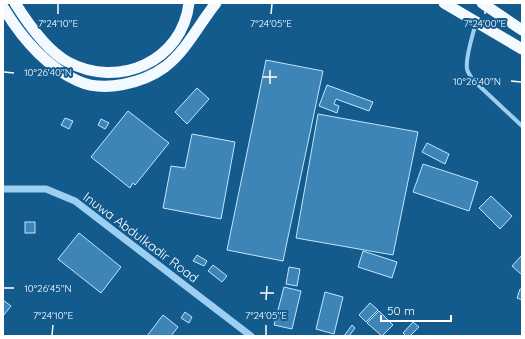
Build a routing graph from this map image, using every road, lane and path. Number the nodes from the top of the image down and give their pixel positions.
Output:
1 (15, 3) edge
2 (189, 3) edge
3 (216, 3) edge
4 (482, 3) edge
5 (446, 5) edge
6 (3, 7) edge
7 (476, 22) junction
8 (522, 30) edge
9 (522, 49) edge
10 (522, 126) edge
11 (3, 189) edge
12 (252, 336) edge

1 - 2 highway
3 - 6 highway
4 - 8 highway
5 - 7 highway
7 - 9 highway
7 - 10 street
11 - 12 street, Inuwa Abdulkadir Road

